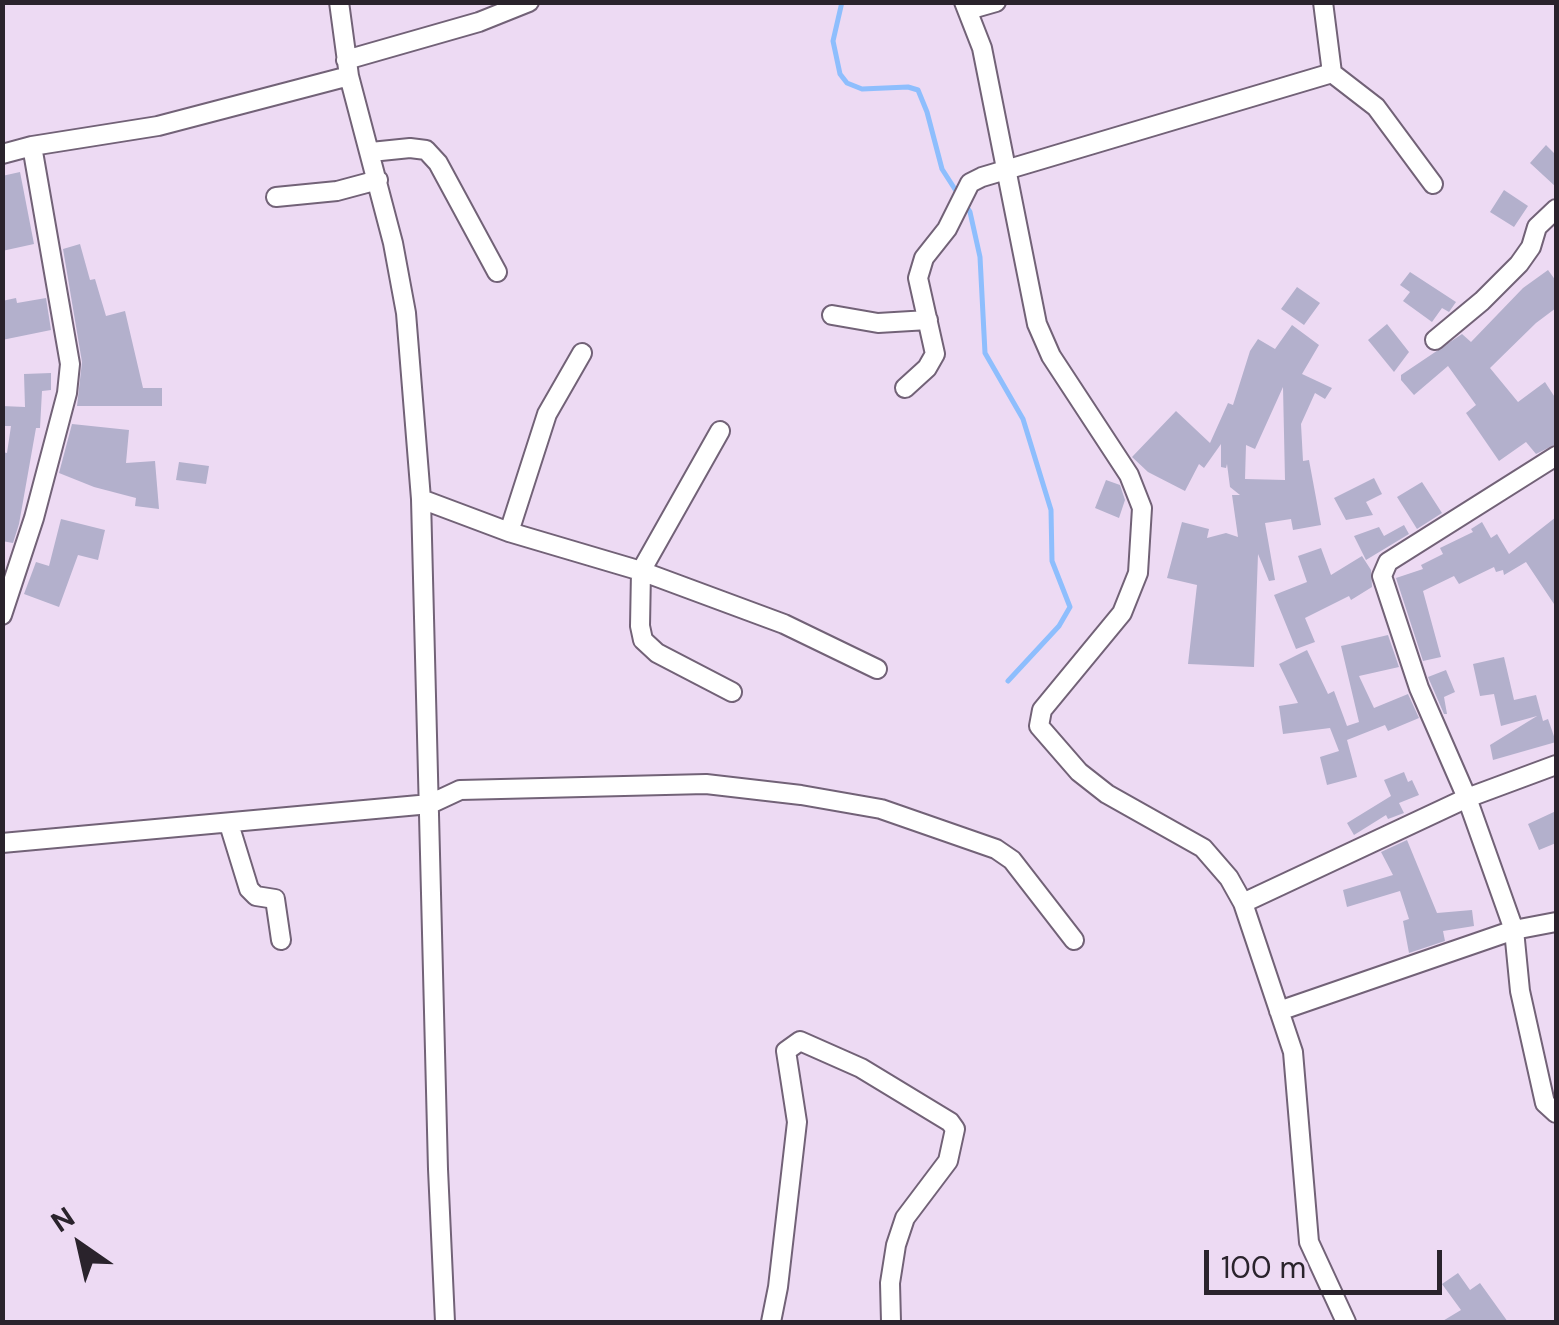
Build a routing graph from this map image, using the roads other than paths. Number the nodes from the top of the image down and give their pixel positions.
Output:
1 (339, 2) edge
2 (529, 2) edge
3 (996, 2) edge
4 (1323, 2) edge
5 (966, 6) edge
6 (347, 68) junction
7 (1332, 73) junction
8 (32, 146) junction
9 (371, 152) junction
10 (2, 154) edge
11 (1004, 170) junction
12 (378, 180) junction
13 (1433, 184) dead end
14 (276, 197) dead end
15 (1556, 208) edge
16 (497, 272) dead end
17 (832, 315) dead end
18 (928, 320) junction
19 (1435, 340) dead end
20 (582, 352) dead end
21 (905, 388) dead end
22 (720, 432) dead end
23 (1556, 456) edge
24 (421, 499) junction
25 (508, 532) junction
26 (642, 571) junction
27 (2, 614) edge
28 (876, 669) dead end
29 (732, 692) dead end
30 (1556, 765) edge
31 (1466, 798) junction
32 (430, 804) junction
33 (229, 824) junction
34 (2, 843) edge
35 (1243, 902) junction
36 (1556, 922) edge
37 (1514, 930) junction
38 (281, 940) dead end
39 (1074, 940) dead end
40 (1279, 1011) junction
41 (1556, 1114) edge
42 (445, 1322) edge
43 (771, 1322) edge
44 (890, 1322) edge
45 (1346, 1322) edge

1 - 6 street
2 - 6 street
3 - 5 street
4 - 7 street
5 - 11 street
6 - 8 street
6 - 9 street
7 - 11 street
7 - 13 street
8 - 10 street
8 - 27 street
9 - 12 street
9 - 16 street
11 - 18 street
11 - 35 street
12 - 14 street
12 - 24 street
15 - 19 street
17 - 18 street
18 - 21 street
20 - 25 street
22 - 26 street
23 - 31 street
24 - 25 street
24 - 32 street
25 - 26 street
26 - 28 street
26 - 29 street
30 - 31 street
31 - 35 street
31 - 37 street
32 - 33 street
32 - 39 street
32 - 42 street
33 - 34 street
33 - 38 street
35 - 40 street
36 - 37 street
37 - 40 street
37 - 41 street
40 - 45 street
43 - 44 street

